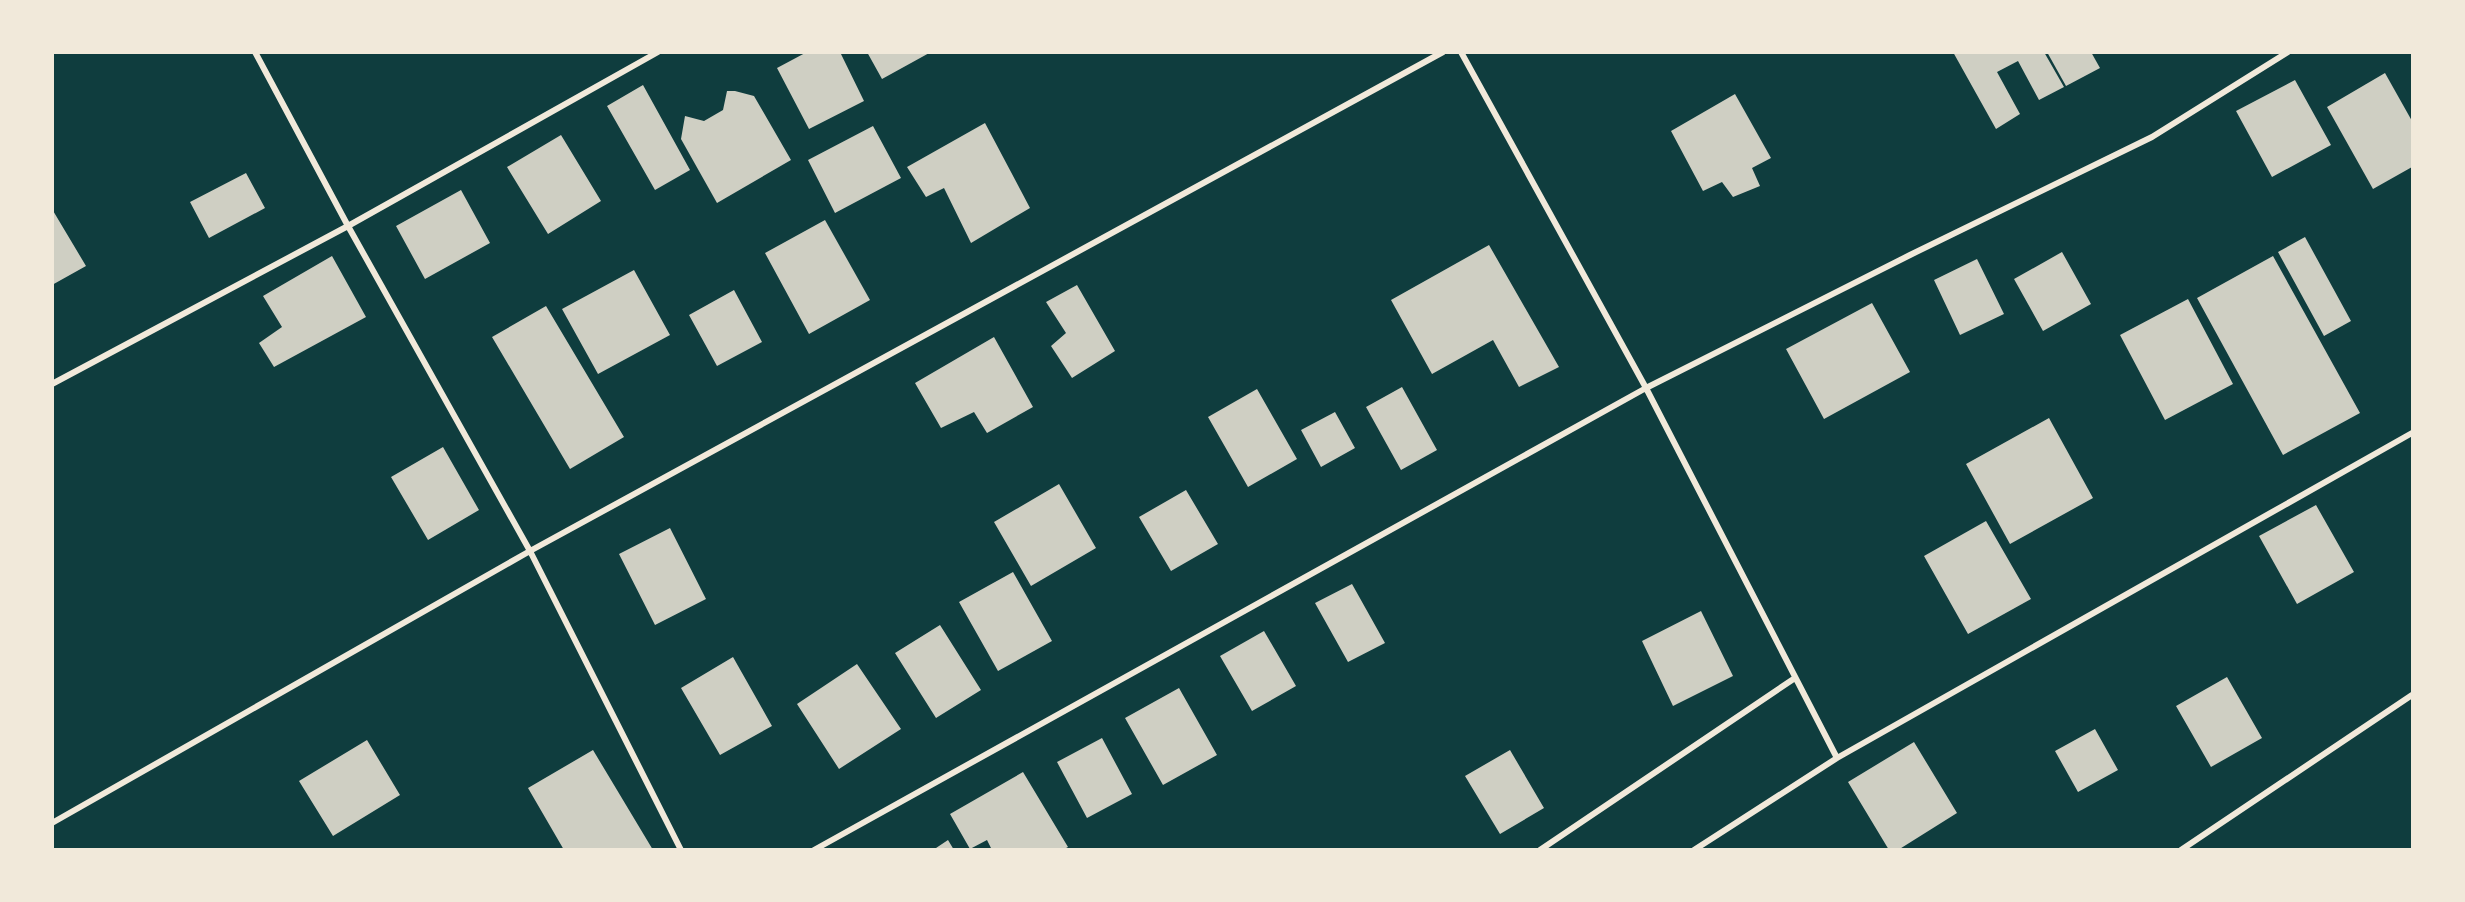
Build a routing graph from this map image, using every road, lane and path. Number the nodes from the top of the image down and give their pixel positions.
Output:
1 (255, 52) edge
2 (658, 52) edge
3 (1443, 52) edge
4 (1461, 52) edge
5 (2288, 52) edge
6 (348, 226) junction
7 (52, 384) edge
8 (1647, 388) junction
9 (2412, 433) edge
10 (530, 551) junction
11 (1796, 678) junction
12 (2412, 695) edge
13 (1837, 758) junction
14 (52, 823) edge
15 (681, 849) edge
16 (814, 849) edge
17 (1540, 849) edge
18 (1694, 849) edge
19 (2181, 849) edge

1 - 6 street
2 - 6 street
3 - 10 street
4 - 8 street
5 - 8 street
6 - 7 street
6 - 10 street
8 - 11 street
8 - 16 street
9 - 13 street
10 - 14 street
10 - 15 street
11 - 13 street
11 - 17 street
12 - 19 street
13 - 18 street

